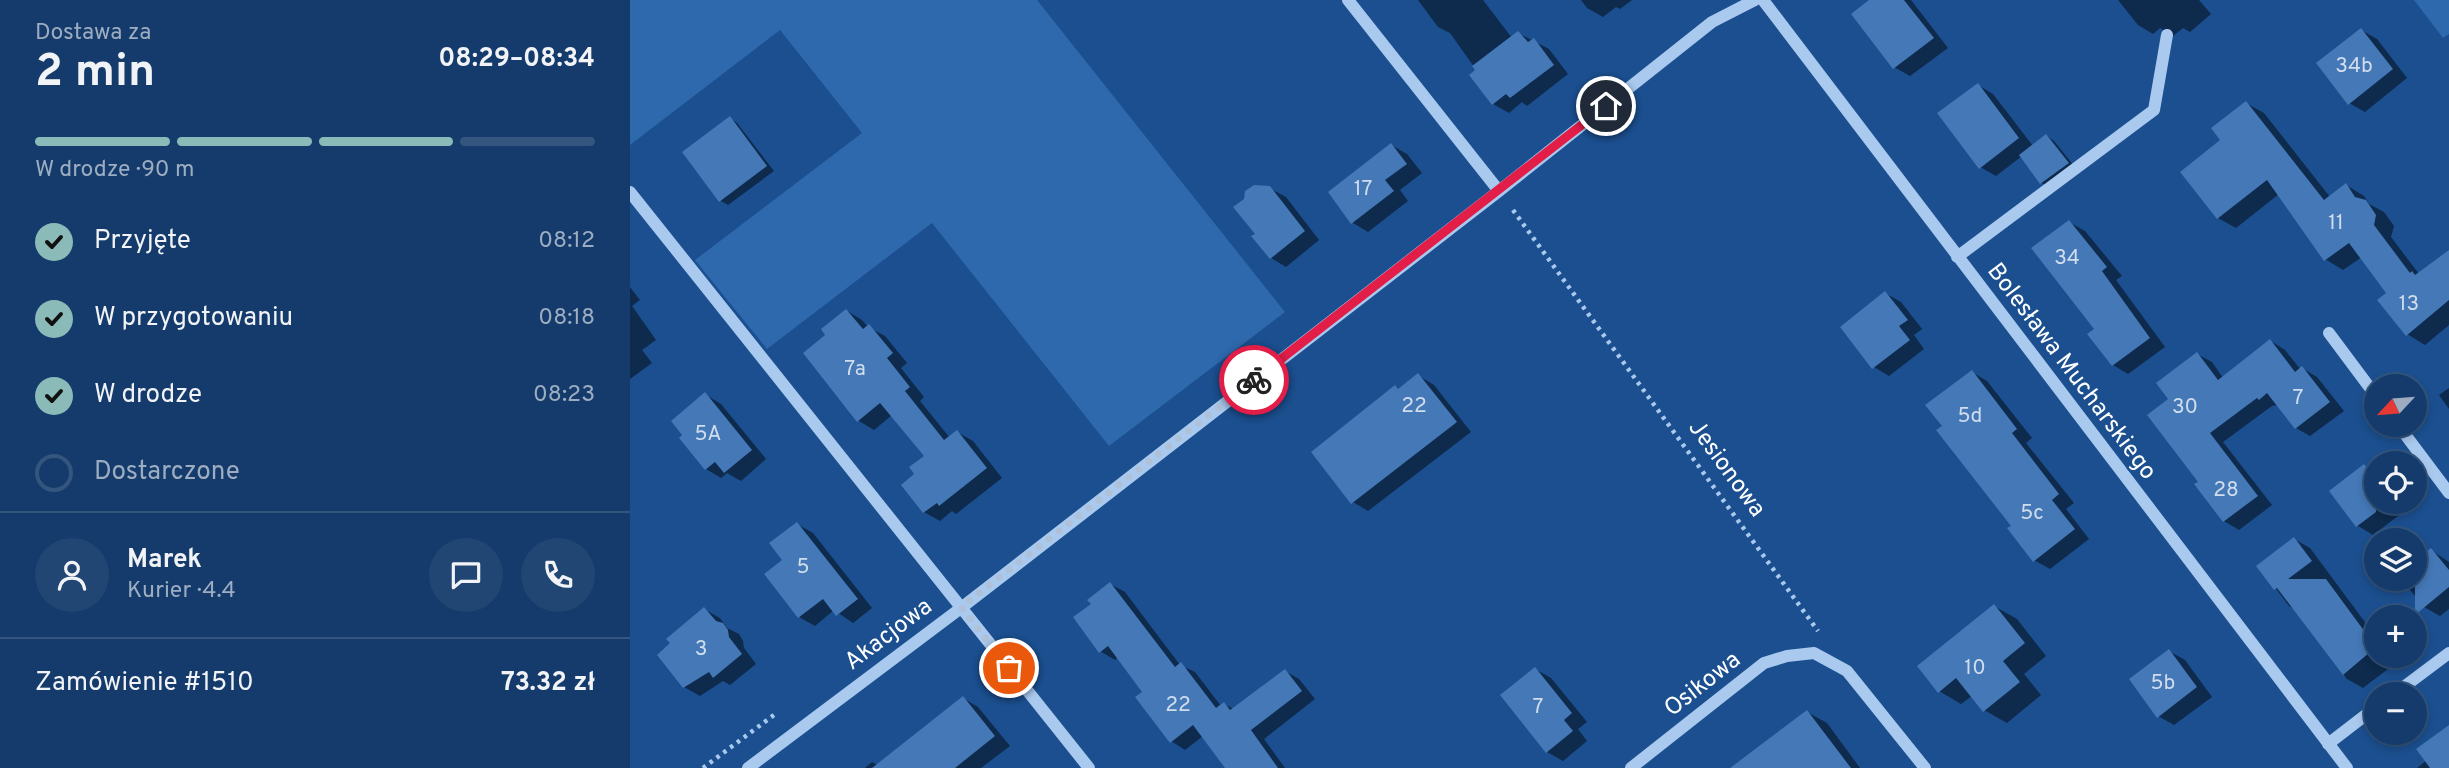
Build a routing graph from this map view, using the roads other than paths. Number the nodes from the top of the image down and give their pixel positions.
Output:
1 (1348, 0) edge
2 (1755, 0) edge
3 (1763, 0) edge
4 (2167, 35) dead end
5 (1499, 191) junction
6 (630, 192) edge
7 (1957, 257) junction
8 (2329, 333) dead end
9 (2364, 380) edge
10 (2408, 438) edge
11 (2449, 493) edge
12 (961, 607) junction
13 (2449, 653) edge
14 (2410, 682) edge
15 (2364, 716) edge
16 (2328, 744) junction
17 (748, 768) edge
18 (1089, 768) edge
19 (1632, 768) edge
20 (1925, 768) edge
21 (2347, 768) edge

1 - 5 street
2 - 5 street, Akacjowa
3 - 7 street, Bolesława Mucharskiego
4 - 7 street
5 - 12 street, Akacjowa
6 - 12 street
7 - 16 street, Bolesława Mucharskiego
8 - 9 street
10 - 11 street
12 - 17 street, Akacjowa
12 - 18 street
13 - 14 street
15 - 16 street
16 - 21 street, Bolesława Mucharskiego
19 - 20 street, Osikowa

